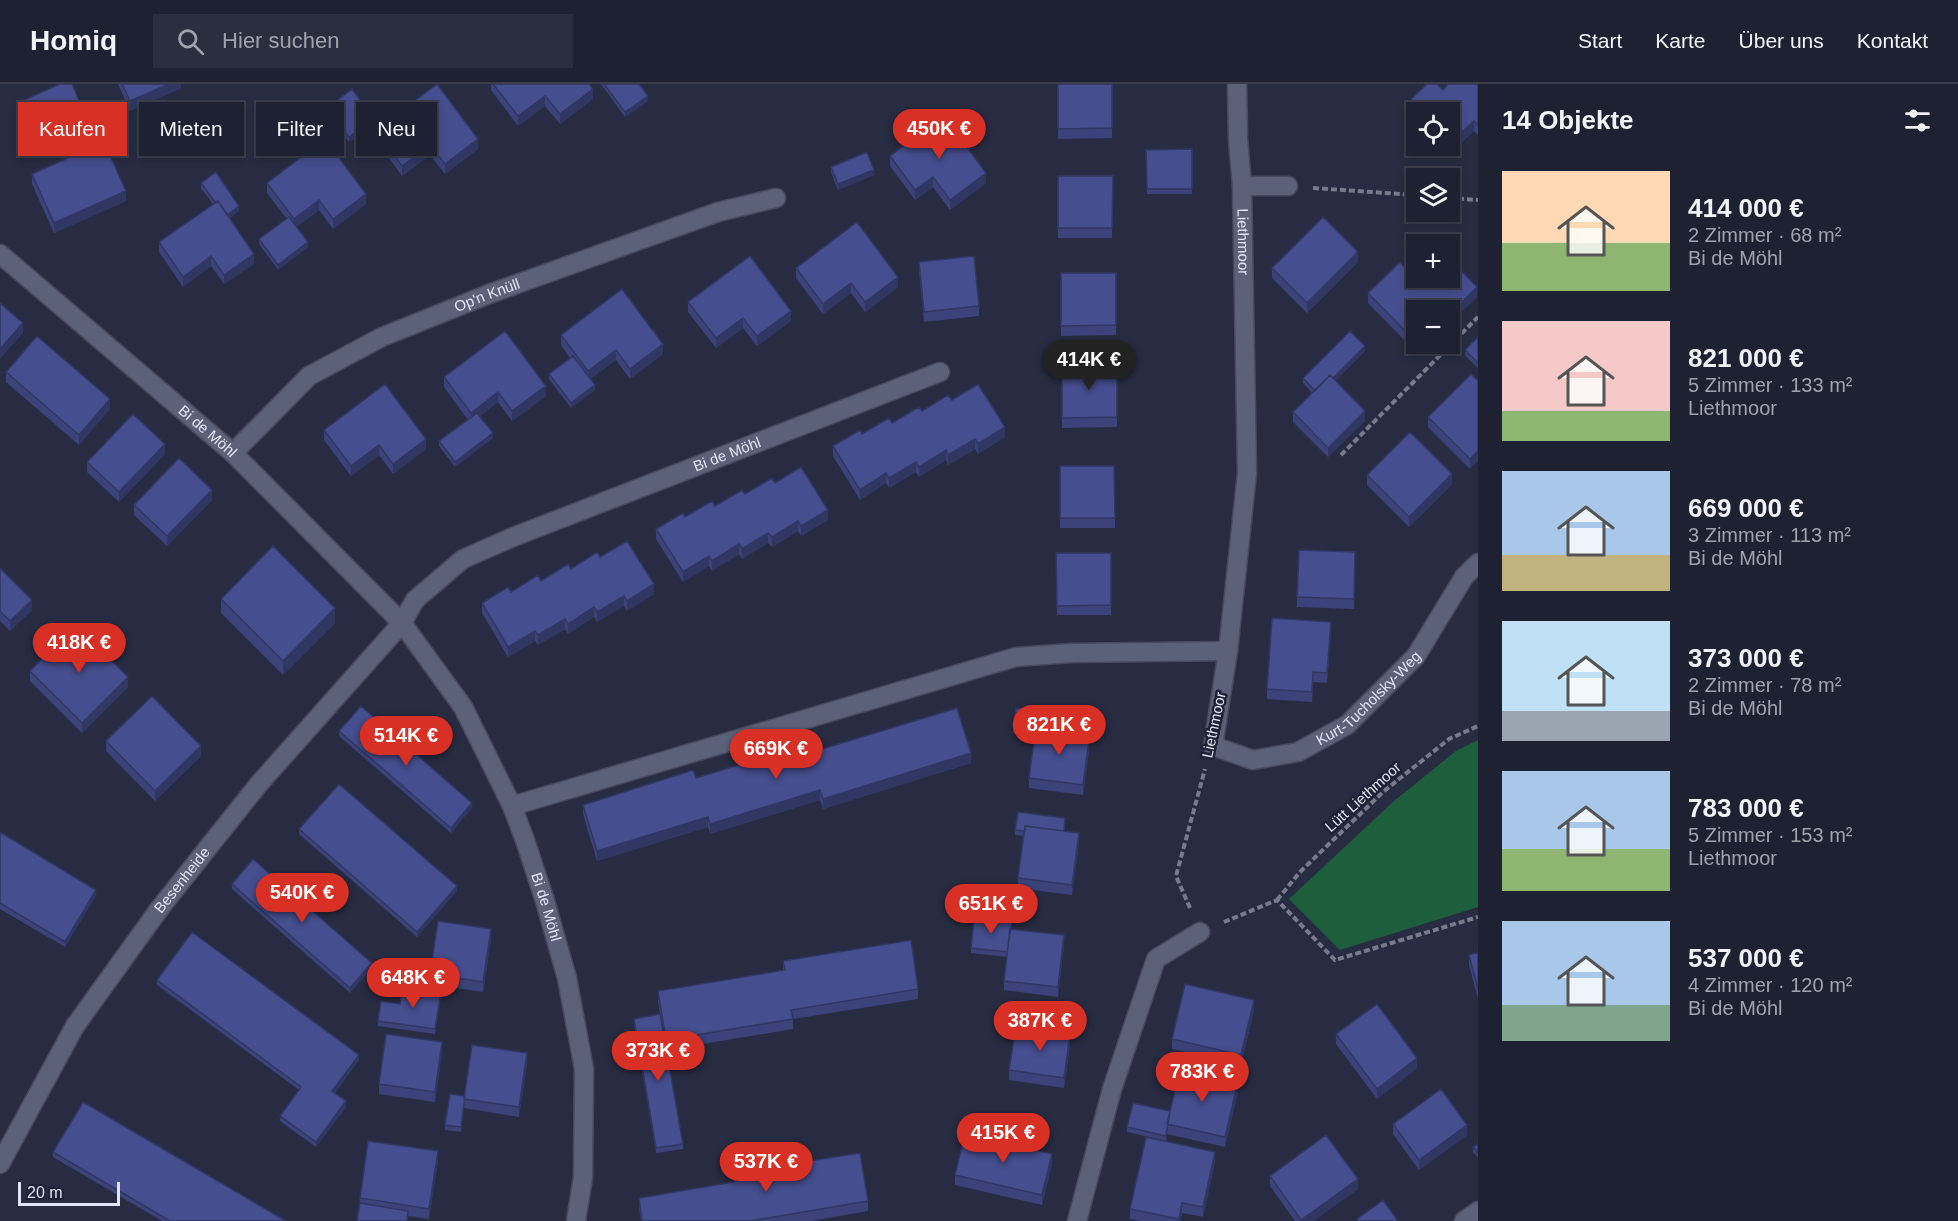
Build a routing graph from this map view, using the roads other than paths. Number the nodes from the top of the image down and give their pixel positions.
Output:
1 (1237, 84) edge
2 (1242, 186) junction
3 (1288, 186) road end
4 (776, 198) dead end
5 (0, 254) edge
6 (940, 372) dead end
7 (233, 453) junction
8 (1478, 563) edge
9 (402, 623) junction
10 (1228, 651) junction
11 (1213, 746) joint
12 (512, 806) junction
13 (1200, 932) road end
14 (0, 1164) edge
15 (1478, 1211) edge
16 (576, 1221) edge
17 (1077, 1221) edge
18 (1464, 1221) edge

1 - 2 street, Liethmoor
2 - 3 street
2 - 10 street, Liethmoor
4 - 7 street, Op'n Knüll
5 - 7 street, Bi de Möhl
6 - 9 street, Bi de Möhl
7 - 9 street, Bi de Möhl
8 - 11 street, Kurt-Tucholsky-Weg
9 - 12 street, Bi de Möhl
9 - 14 street, Besenheide
10 - 11 street, Liethmoor
10 - 12 street
12 - 16 street, Bi de Möhl
13 - 17 street
15 - 18 street

